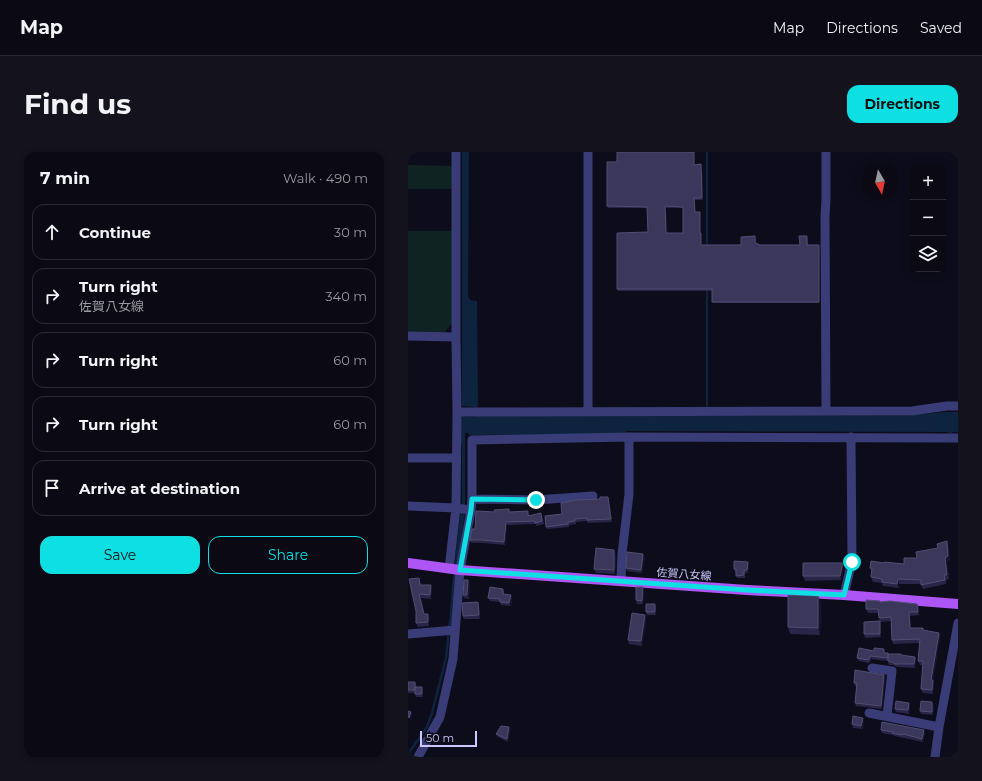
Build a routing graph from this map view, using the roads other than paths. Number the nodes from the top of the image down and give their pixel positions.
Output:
1 (456, 152) edge
2 (588, 152) edge
3 (826, 152) edge
4 (408, 336) edge
5 (456, 336) junction
6 (958, 406) edge
7 (826, 411) junction
8 (457, 412) junction
9 (588, 412) junction
10 (629, 437) junction
11 (851, 437) junction
12 (958, 438) edge
13 (408, 458) edge
14 (456, 458) junction
15 (592, 496) dead end
16 (472, 499) junction
17 (408, 506) edge
18 (456, 508) junction
19 (471, 510) junction
20 (408, 563) edge
21 (449, 569) junction
22 (460, 570) junction
23 (621, 581) junction
24 (844, 595) junction
25 (958, 604) edge
26 (958, 623) edge
27 (455, 630) junction
28 (408, 634) edge
29 (872, 668) dead end
30 (869, 713) dead end
31 (887, 716) junction
32 (939, 727) junction
33 (422, 757) edge
34 (935, 757) edge

1 - 5 street
2 - 9 street
3 - 7 street
4 - 5 street
5 - 8 street
6 - 7 street
7 - 9 street
8 - 9 street
8 - 14 street
10 - 11 street
10 - 16 street
10 - 23 street
11 - 12 street
11 - 24 street
13 - 14 street
14 - 18 street
15 - 16 street
16 - 19 street
17 - 18 street
18 - 19 street
18 - 21 street
19 - 22 street
20 - 21 main road, 佐賀八女線
21 - 22 main road, 佐賀八女線
22 - 23 main road, 佐賀八女線
22 - 27 street
23 - 24 main road, 佐賀八女線
24 - 25 main road, 佐賀八女線
26 - 32 street
27 - 28 street
27 - 33 street
29 - 31 street
30 - 31 street
31 - 32 street
32 - 34 street

